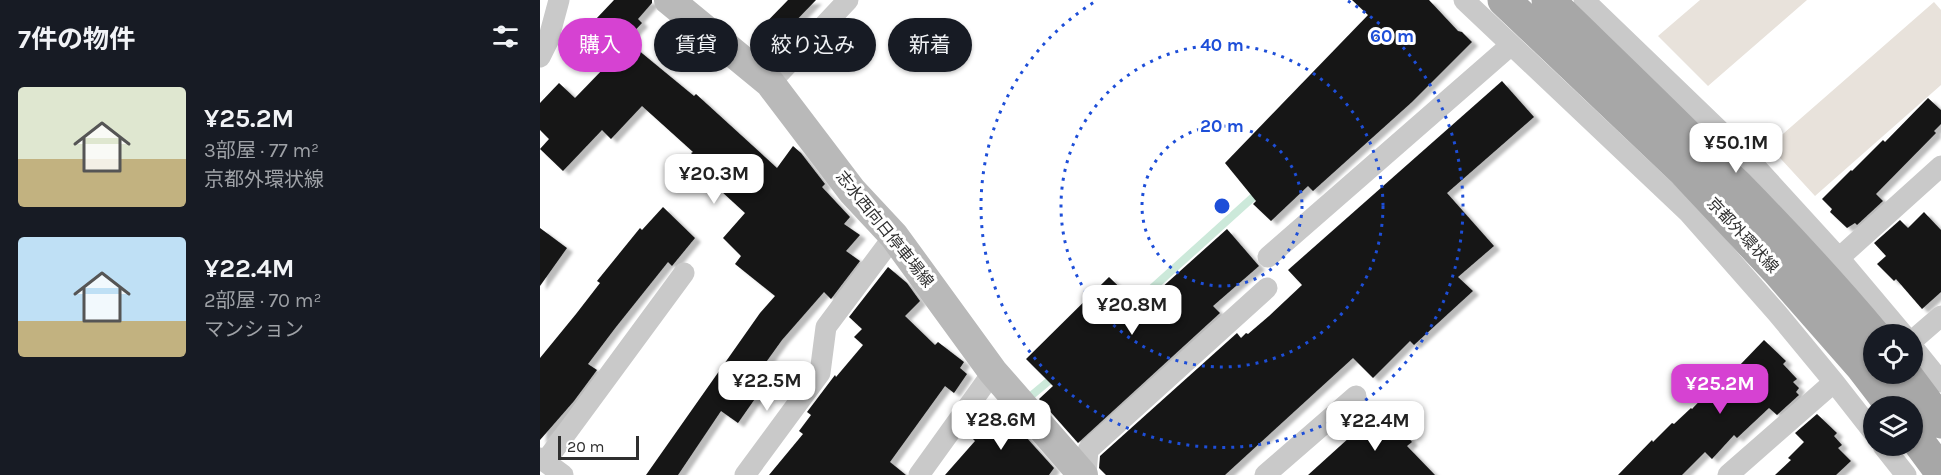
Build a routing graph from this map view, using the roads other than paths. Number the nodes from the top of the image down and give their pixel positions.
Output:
1 (559, 0) edge
2 (669, 0) edge
3 (848, 0) edge
4 (1464, 0) edge
5 (1504, 0) edge
6 (1548, 0) edge
7 (1584, 0) edge
8 (1511, 45) junction
9 (540, 57) edge
10 (770, 83) junction
11 (1941, 166) edge
12 (894, 236) junction
13 (1268, 257) dead end
14 (1839, 258) junction
15 (684, 273) dead end
16 (1267, 288) dead end
17 (1941, 316) edge
18 (1865, 324) edge
19 (1895, 324) edge
20 (1923, 332) edge
21 (1923, 360) edge
22 (993, 372) junction
23 (1834, 382) junction
24 (1941, 382) edge
25 (1912, 384) edge
26 (1356, 396) dead end
27 (1884, 396) edge
28 (1863, 419) edge
29 (1941, 422) edge
30 (1923, 447) edge
31 (1891, 456) edge
32 (543, 460) edge
33 (1941, 471) edge
34 (563, 475) edge
35 (744, 475) edge
36 (919, 475) edge
37 (1085, 475) edge
38 (1265, 475) edge
39 (1728, 475) edge
40 (1906, 475) edge

1 - 9 street
2 - 10 main road, 志水西向日停車場線
3 - 10 street
4 - 8 street
5 - 27 main road, 京都外環状線
6 - 18 main road, 京都外環状線
7 - 14 street
8 - 13 street
8 - 23 street
10 - 12 main road, 志水西向日停車場線
11 - 14 street
12 - 22 main road, 志水西向日停車場線
12 - 35 street
14 - 19 street
15 - 32 street
16 - 37 street
17 - 20 street
21 - 24 street
22 - 36 street
22 - 37 main road, 志水西向日停車場線
23 - 28 street
23 - 39 street
25 - 29 main road
26 - 38 street
30 - 33 main road
31 - 40 street
32 - 34 street

